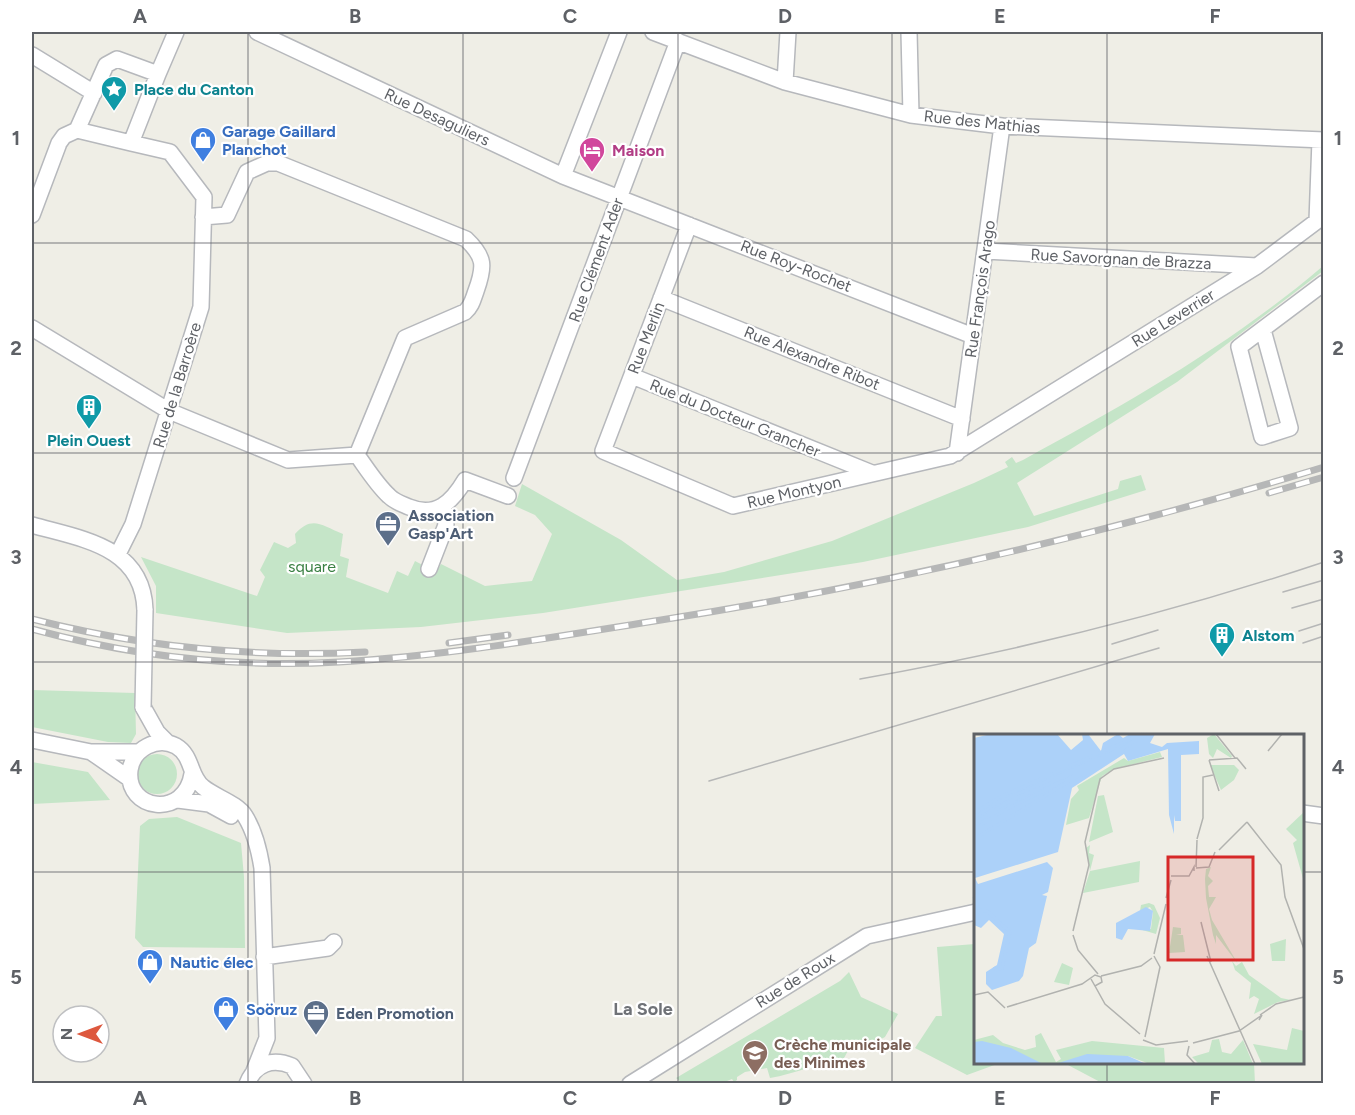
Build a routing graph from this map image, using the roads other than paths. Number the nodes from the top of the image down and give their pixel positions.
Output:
1 (176, 32) edge
2 (257, 32) edge
3 (619, 32) edge
4 (653, 32) edge
5 (788, 32) edge
6 (909, 32) edge
7 (678, 41) junction
8 (32, 55) edge
9 (158, 74) junction
10 (785, 82) junction
11 (94, 93) junction
12 (911, 114) junction
13 (1002, 126) junction
14 (77, 130) junction
15 (1322, 140) edge
16 (130, 144) junction
17 (563, 176) junction
18 (619, 199) junction
19 (32, 215) edge
20 (203, 217) junction
21 (689, 225) junction
22 (985, 251) junction
23 (1217, 264) junction
24 (1257, 266) junction
25 (1323, 283) edge
26 (1224, 287) junction
27 (661, 298) junction
28 (32, 328) edge
29 (1263, 330) junction
30 (973, 336) junction
31 (632, 376) junction
32 (169, 411) junction
33 (961, 425) junction
34 (976, 441) junction
35 (603, 451) joint
36 (957, 453) junction
37 (357, 455) junction
38 (845, 462) junction
39 (872, 473) junction
40 (514, 478) dead end
41 (838, 481) junction
42 (508, 496) dead end
43 (444, 506) junction
44 (32, 525) edge
45 (118, 554) junction
46 (429, 569) dead end
47 (143, 707) junction
48 (32, 740) edge
49 (168, 743) junction
50 (141, 750) junction
51 (91, 752) junction
52 (192, 774) junction
53 (130, 779) junction
54 (178, 800) junction
55 (1304, 813) edge
56 (1323, 816) edge
57 (254, 835) junction
58 (974, 912) edge
59 (334, 942) dead end
60 (264, 957) junction
61 (266, 1014) junction
62 (292, 1066) junction
63 (251, 1077) edge
64 (305, 1082) edge
65 (630, 1083) edge

1 - 9 street
2 - 17 street, Rue Desaguliers
3 - 17 street
4 - 7 street, Rue des Mathias
5 - 10 street
6 - 12 street
7 - 10 street, Rue des Mathias
7 - 18 street, Rue Clément Ader
8 - 11 street
9 - 11 street
9 - 16 street
10 - 12 street, Rue des Mathias
11 - 14 street
12 - 13 street, Rue des Mathias
13 - 15 street, Rue des Mathias
13 - 22 street, Rue François Arago
14 - 16 street
14 - 19 street
15 - 24 street, Rue Leverrier
16 - 20 street, Rue de la Barroère
17 - 18 street, Rue Desaguliers
18 - 21 street, Rue Roy-Rochet
18 - 40 street, Rue Clément Ader
20 - 32 street, Rue de la Barroère
20 - 37 street
21 - 27 street, Rue Merlin
21 - 30 street, Rue Roy-Rochet
22 - 23 street, Rue Savorgnan de Brazza
22 - 30 street, Rue François Arago
23 - 24 street, Rue Savorgnan de Brazza
23 - 26 street
24 - 26 street, Rue Leverrier
25 - 29 street
26 - 34 street, Rue Leverrier
27 - 31 street, Rue Merlin
27 - 33 street, Rue Alexandre Ribot
28 - 32 street
29 - 29 street
30 - 33 street, Rue François Arago
31 - 35 street, Rue Merlin
31 - 38 street, Rue du Docteur Grancher
32 - 37 street
32 - 45 street, Rue de la Barroère
33 - 34 street, Rue Alexandre Ribot
33 - 36 street, Rue François Arago
34 - 36 street, Rue Leverrier
35 - 41 street, Rue Montyon
36 - 39 street, Rue Montyon
37 - 43 street
38 - 39 street, Rue du Docteur Grancher
38 - 41 street
39 - 41 street, Rue Montyon
42 - 43 street
43 - 46 street
44 - 45 street
45 - 47 street, bridge
47 - 49 street
47 - 50 street
48 - 51 street
49 - 50 street
49 - 52 street
50 - 51 street
50 - 53 street
51 - 53 street
52 - 54 street
52 - 57 street
53 - 54 street
54 - 57 street
55 - 56 street
57 - 60 street
58 - 65 street, Rue de Roux
59 - 60 street
60 - 61 street
61 - 62 street
61 - 63 street
62 - 63 street
62 - 64 street

